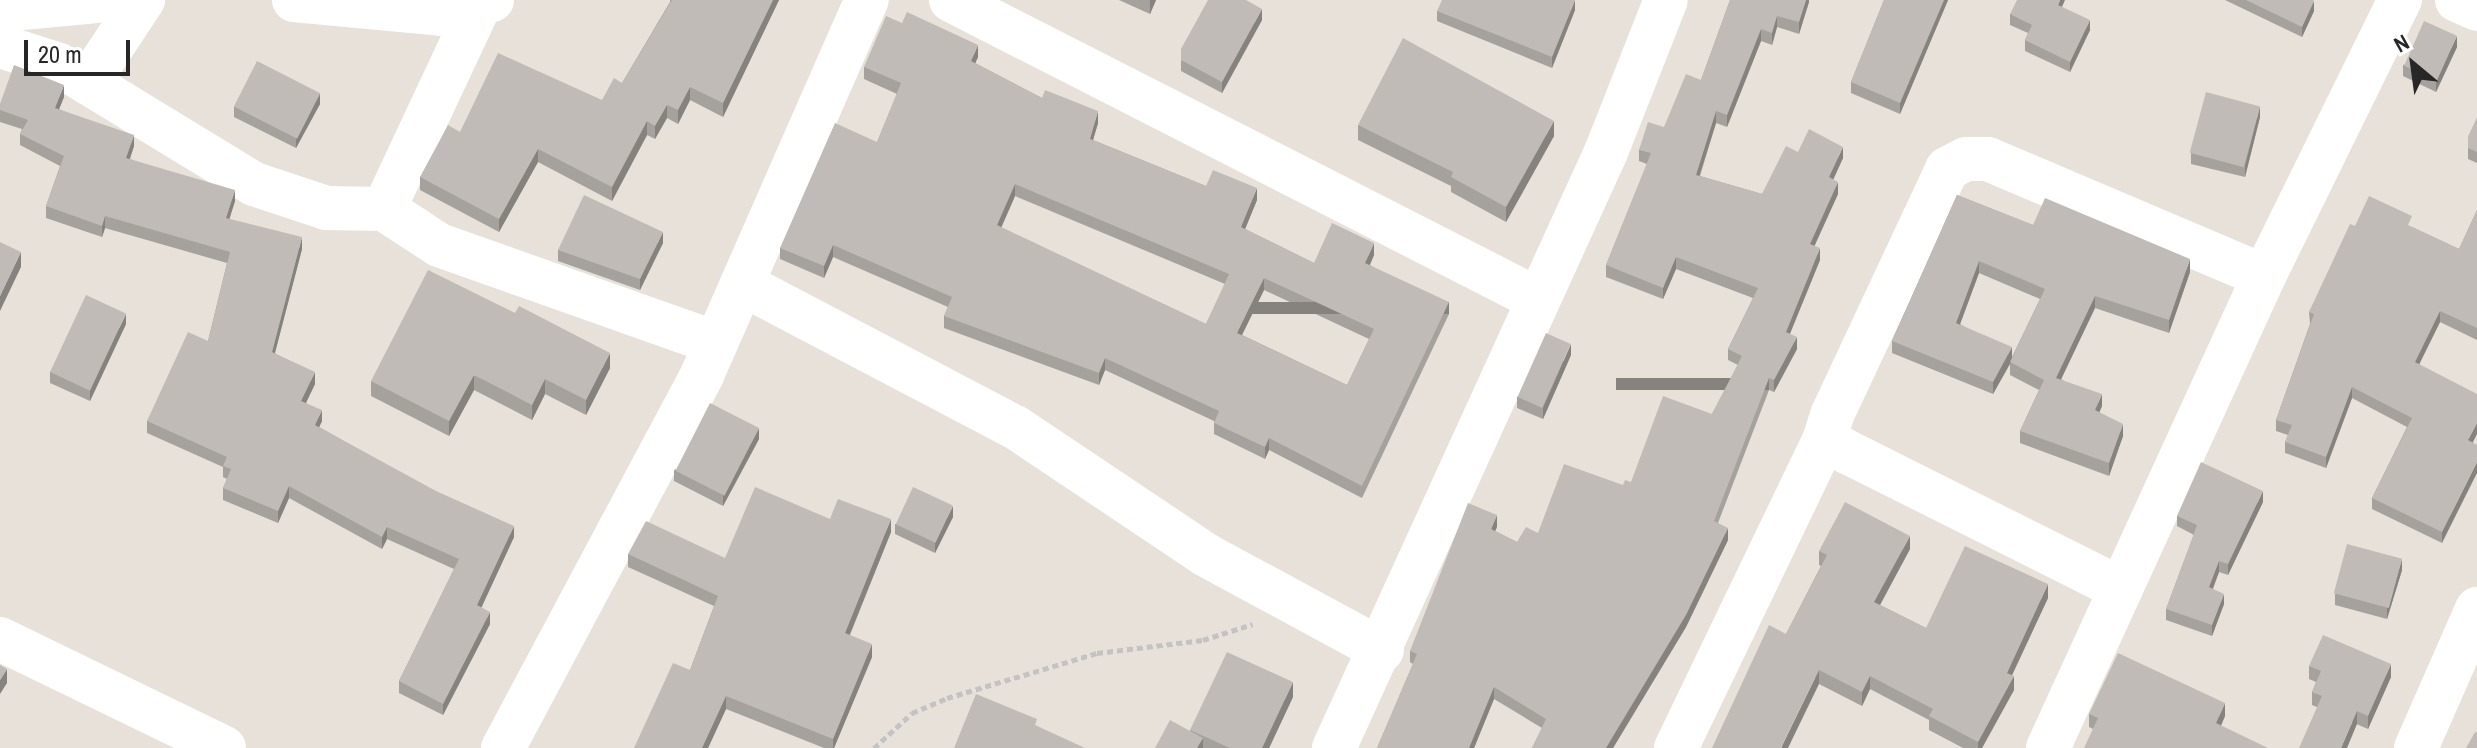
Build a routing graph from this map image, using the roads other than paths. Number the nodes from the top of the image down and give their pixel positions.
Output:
1 (108, 0) edge
2 (143, 0) edge
3 (294, 0) edge
4 (867, 0) edge
5 (951, 0) edge
6 (1666, 0) edge
7 (2400, 0) edge
8 (2457, 0) edge
9 (486, 3) edge
10 (2477, 9) edge
11 (0, 10) edge
12 (0, 46) edge
13 (88, 83) junction
14 (384, 209) junction
15 (2264, 276) junction
16 (744, 285) junction
17 (1535, 298) junction
18 (715, 343) junction
19 (1825, 438) junction
20 (2121, 589) junction
21 (2477, 609) edge
22 (0, 639) edge
23 (1382, 650) junction
24 (224, 748) edge
25 (503, 748) edge
26 (1334, 748) edge
27 (1676, 748) edge
28 (2048, 748) edge
29 (2416, 748) edge

1 - 11 street
2 - 13 street
3 - 9 street
4 - 16 street
5 - 17 street
6 - 17 street
7 - 15 street
8 - 10 street
9 - 14 street
12 - 13 street
13 - 14 street
14 - 18 street
15 - 19 street
15 - 20 street
16 - 18 street
16 - 23 street
17 - 23 street
18 - 25 street
19 - 20 street
19 - 27 street
20 - 28 street
21 - 29 street
22 - 24 street
23 - 26 street

